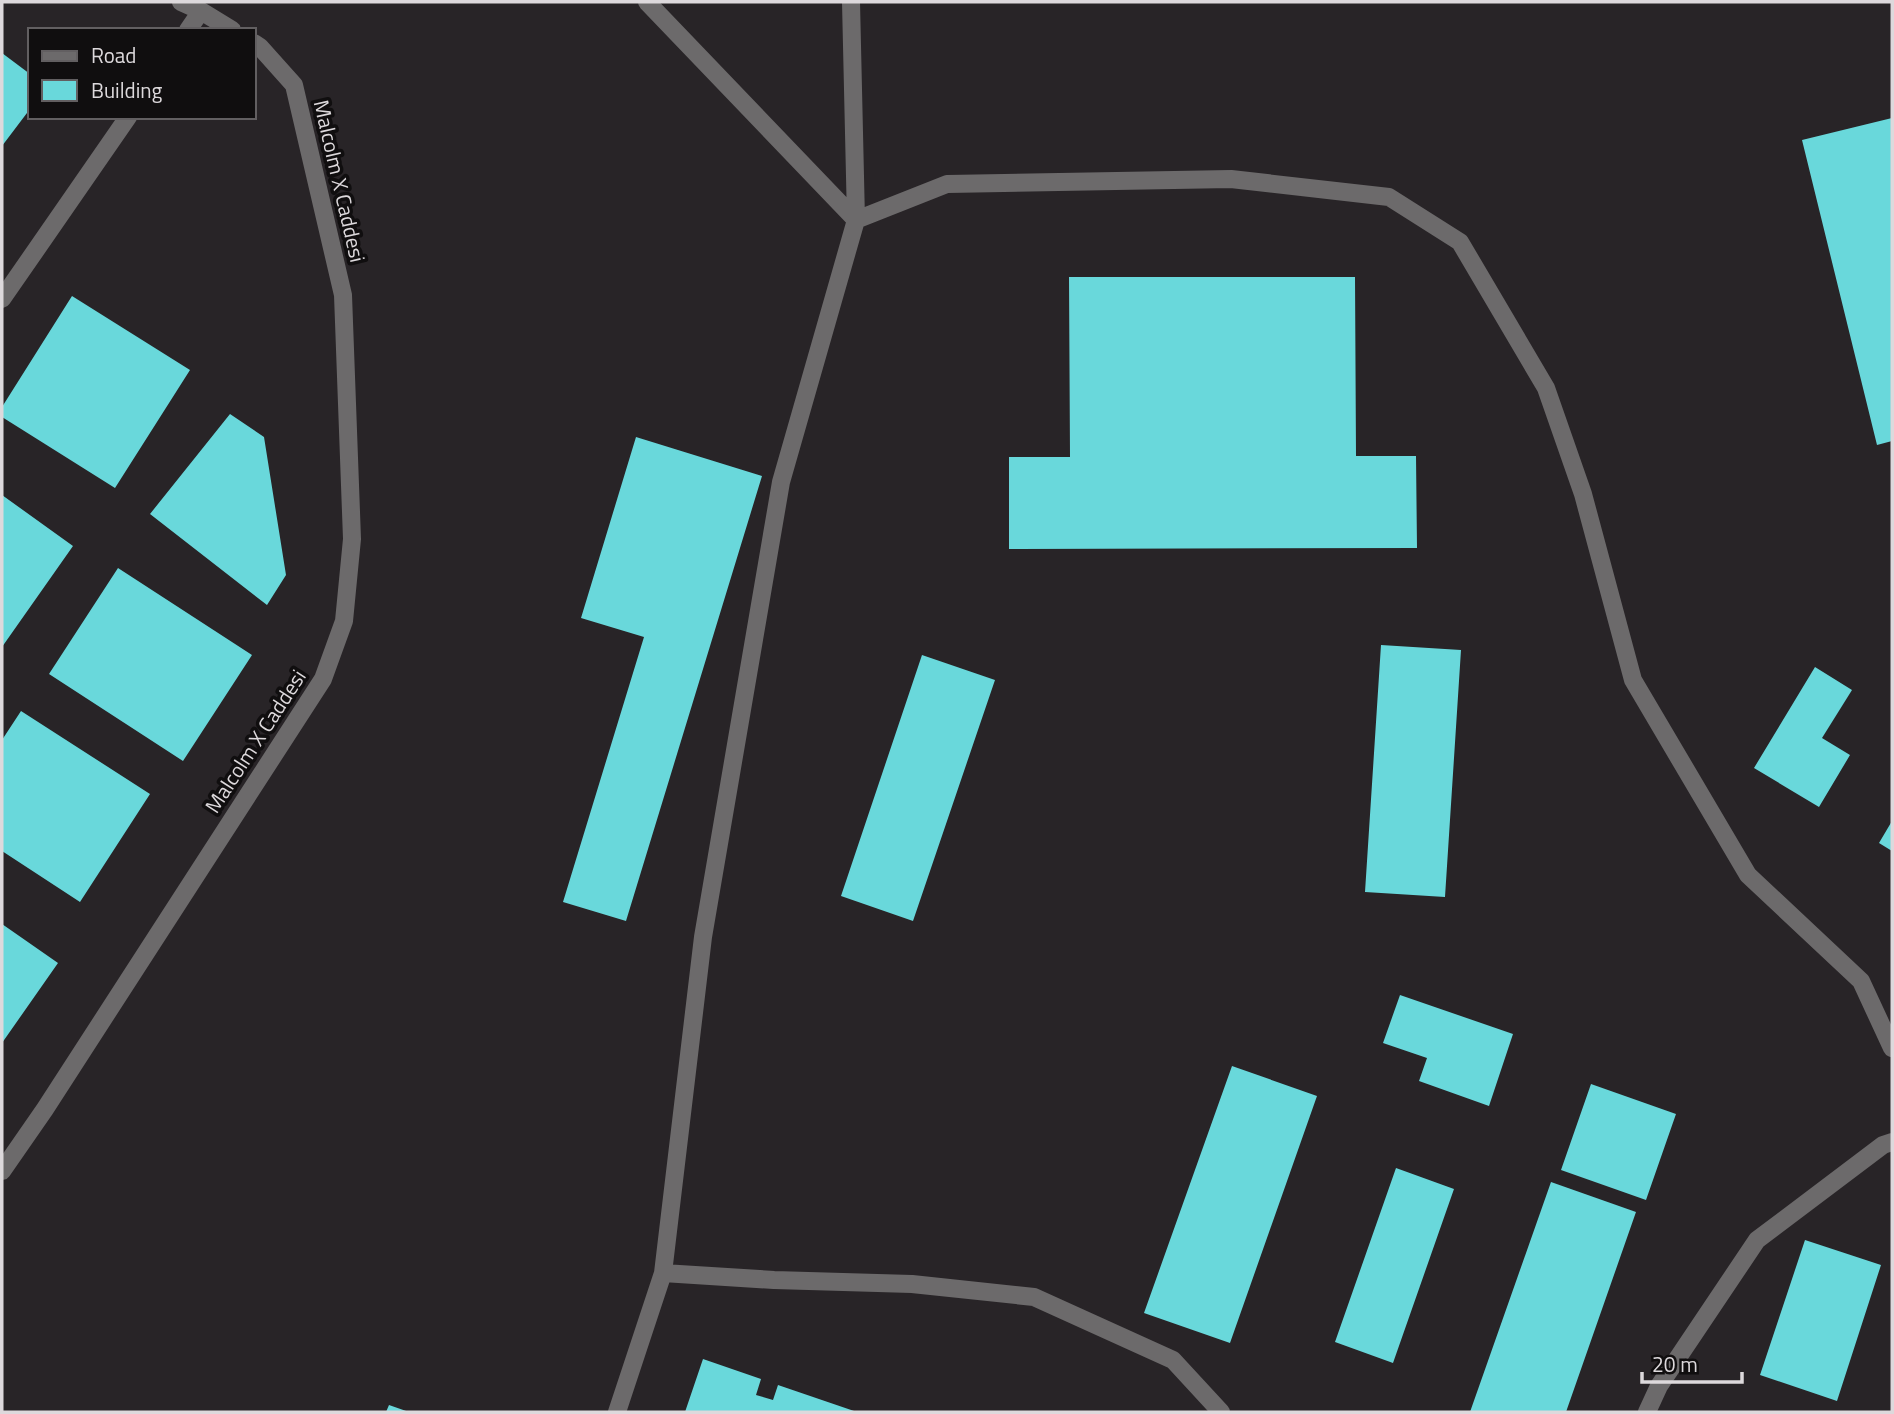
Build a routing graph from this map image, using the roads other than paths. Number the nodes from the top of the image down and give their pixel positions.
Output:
1 (181, 2) edge
2 (647, 2) edge
3 (850, 2) edge
4 (201, 11) junction
5 (189, 28) edge
6 (229, 28) edge
7 (256, 44) edge
8 (127, 119) edge
9 (856, 220) junction
10 (2, 299) edge
11 (1892, 1048) edge
12 (1892, 1142) edge
13 (2, 1171) edge
14 (663, 1273) junction
15 (617, 1412) edge
16 (1221, 1412) edge
17 (1647, 1412) edge

1 - 4 street
2 - 9 street
3 - 9 street
4 - 5 street
4 - 6 street
7 - 13 street, Malcolm X Caddesi
8 - 10 street
9 - 11 street
9 - 14 street
12 - 17 street
14 - 15 street
14 - 16 street

